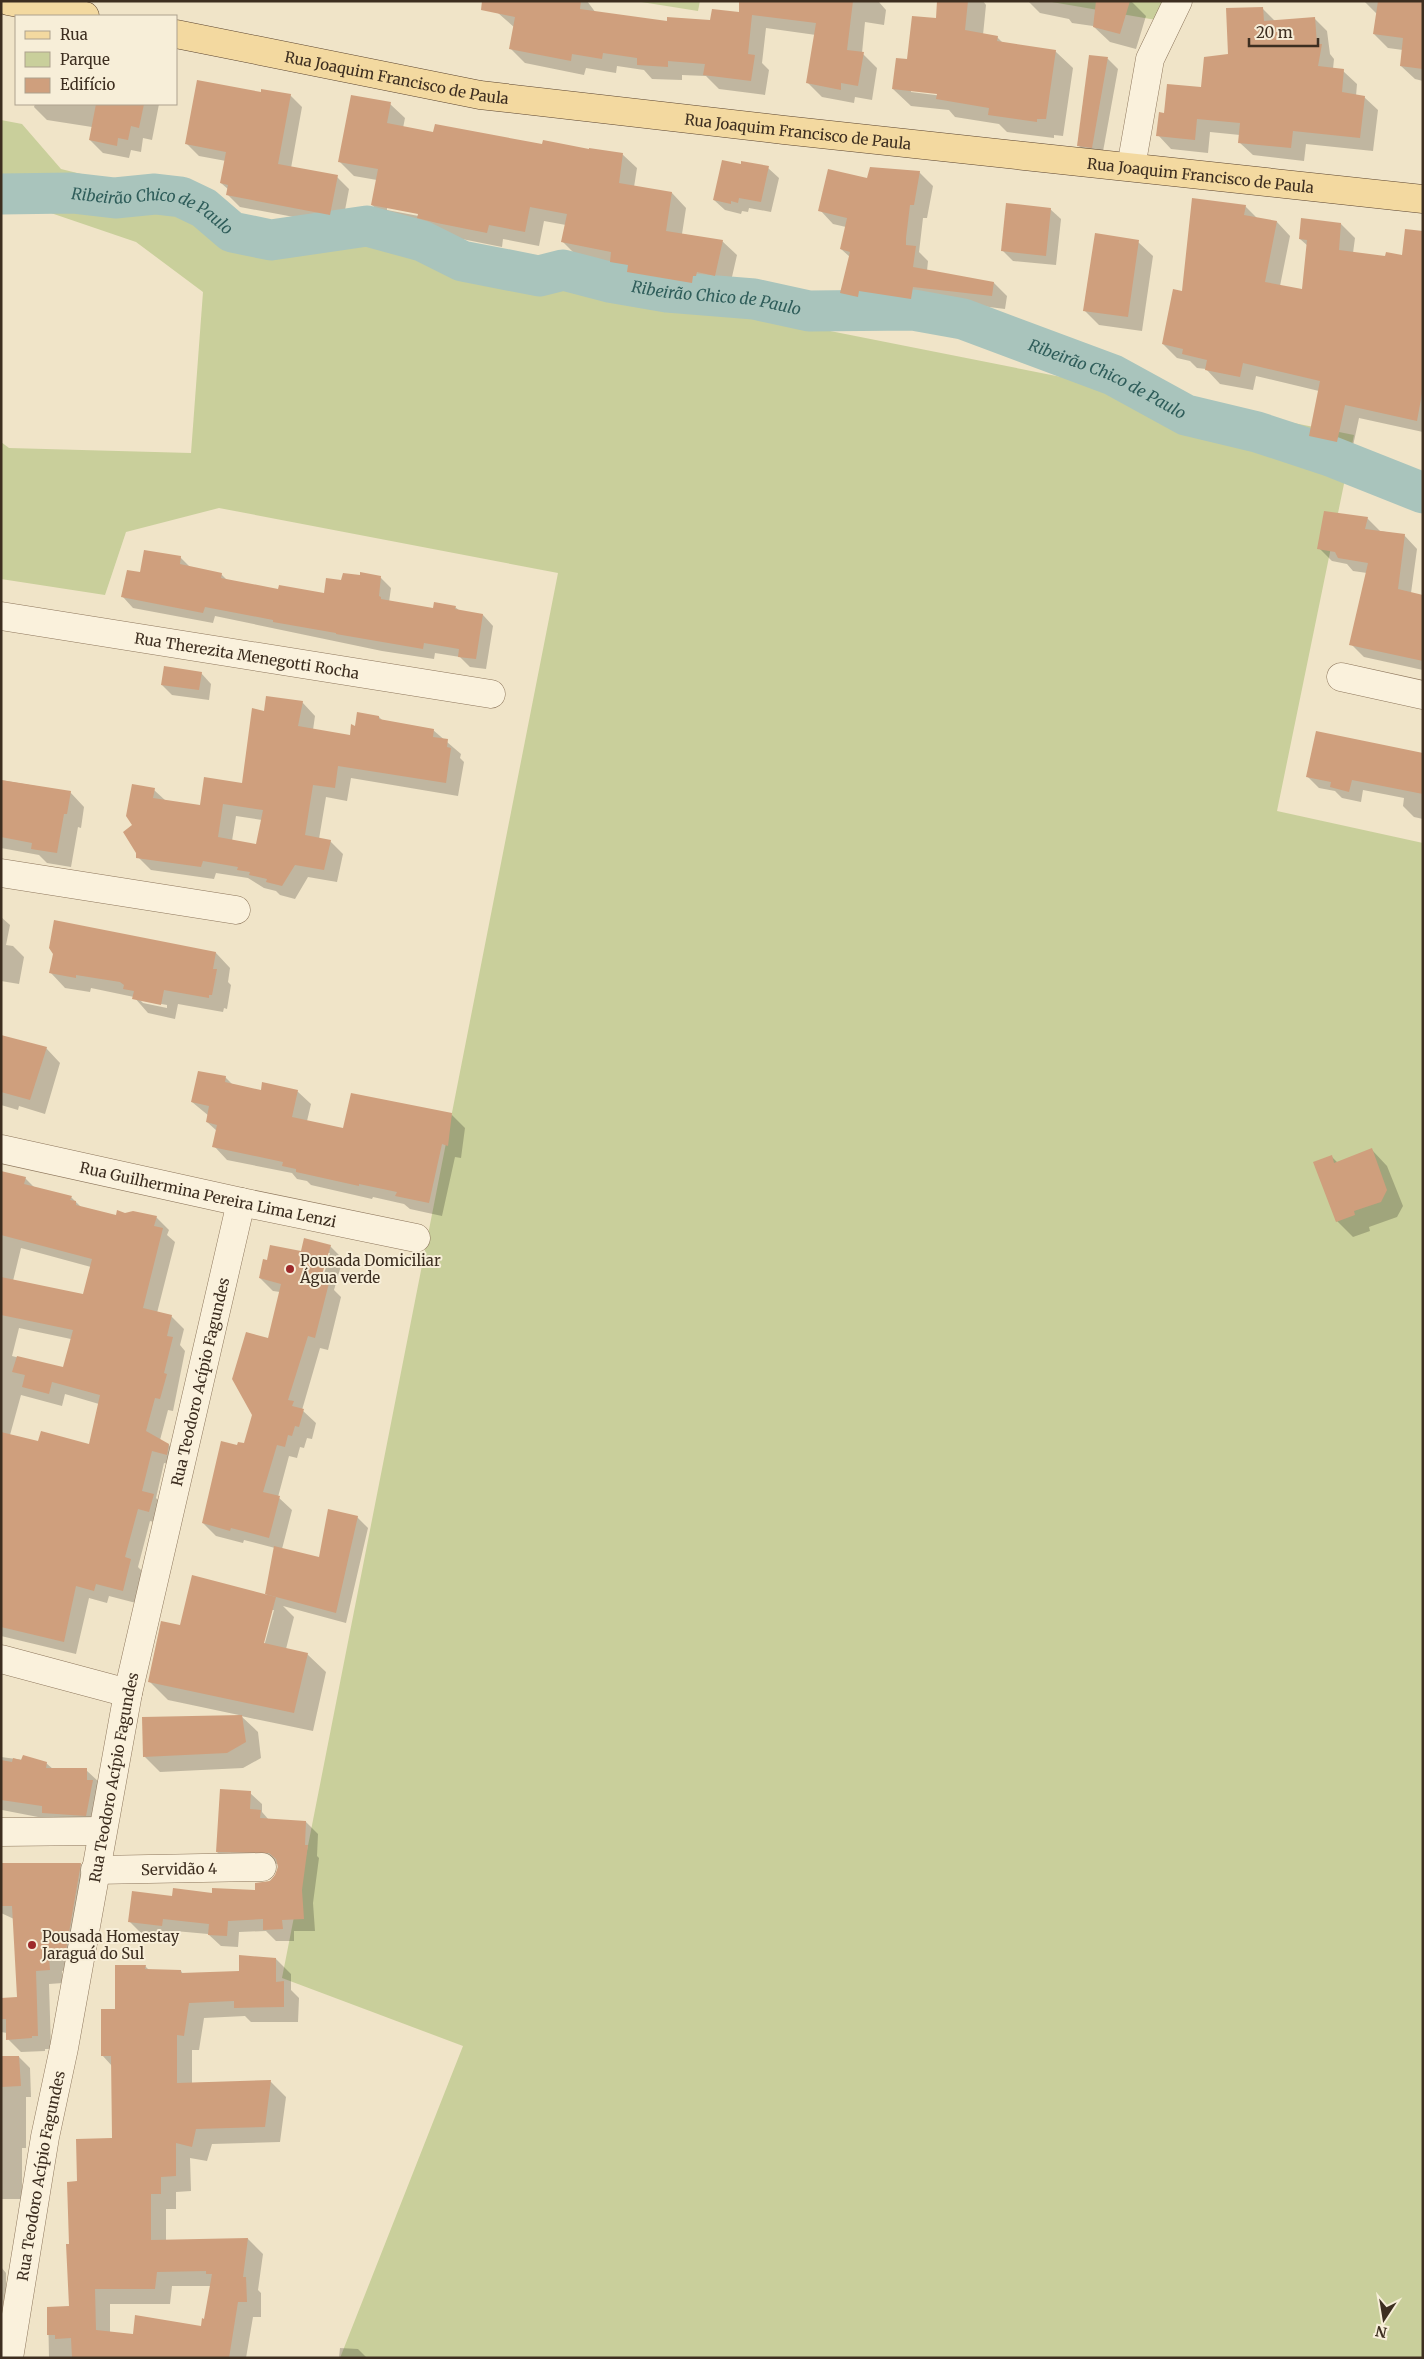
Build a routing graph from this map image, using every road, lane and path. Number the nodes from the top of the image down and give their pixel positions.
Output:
1 (8, 1) edge
2 (1178, 1) edge
3 (80, 15) edge
4 (178, 34) edge
5 (1131, 168) junction
6 (1423, 199) edge
7 (1, 616) edge
8 (1341, 677) dead end
9 (491, 694) dead end
10 (1423, 695) edge
11 (1, 873) edge
12 (236, 910) dead end
13 (1, 1149) edge
14 (241, 1202) junction
15 (416, 1238) dead end
16 (1, 1659) edge
17 (128, 1693) junction
18 (102, 1831) junction
19 (1, 1832) edge
20 (262, 1867) dead end
21 (95, 1870) junction
22 (9, 2358) edge

1 - 3 main road
2 - 5 street
4 - 5 main road, Rua Joaquim Francisco de Paula
5 - 6 main road, Rua Joaquim Francisco de Paula
7 - 9 street, Rua Therezita Menegotti Rocha
8 - 10 street
11 - 12 street
13 - 14 street, Rua Guilhermina Pereira Lima Lenzi
14 - 15 street, Rua Guilhermina Pereira Lima Lenzi
14 - 17 street, Rua Teodoro Acípio Fagundes
16 - 17 street
17 - 18 street, Rua Teodoro Acípio Fagundes
18 - 19 street
18 - 21 street, Rua Teodoro Acípio Fagundes
20 - 21 street, Servidão 4
21 - 22 street, Rua Teodoro Acípio Fagundes

